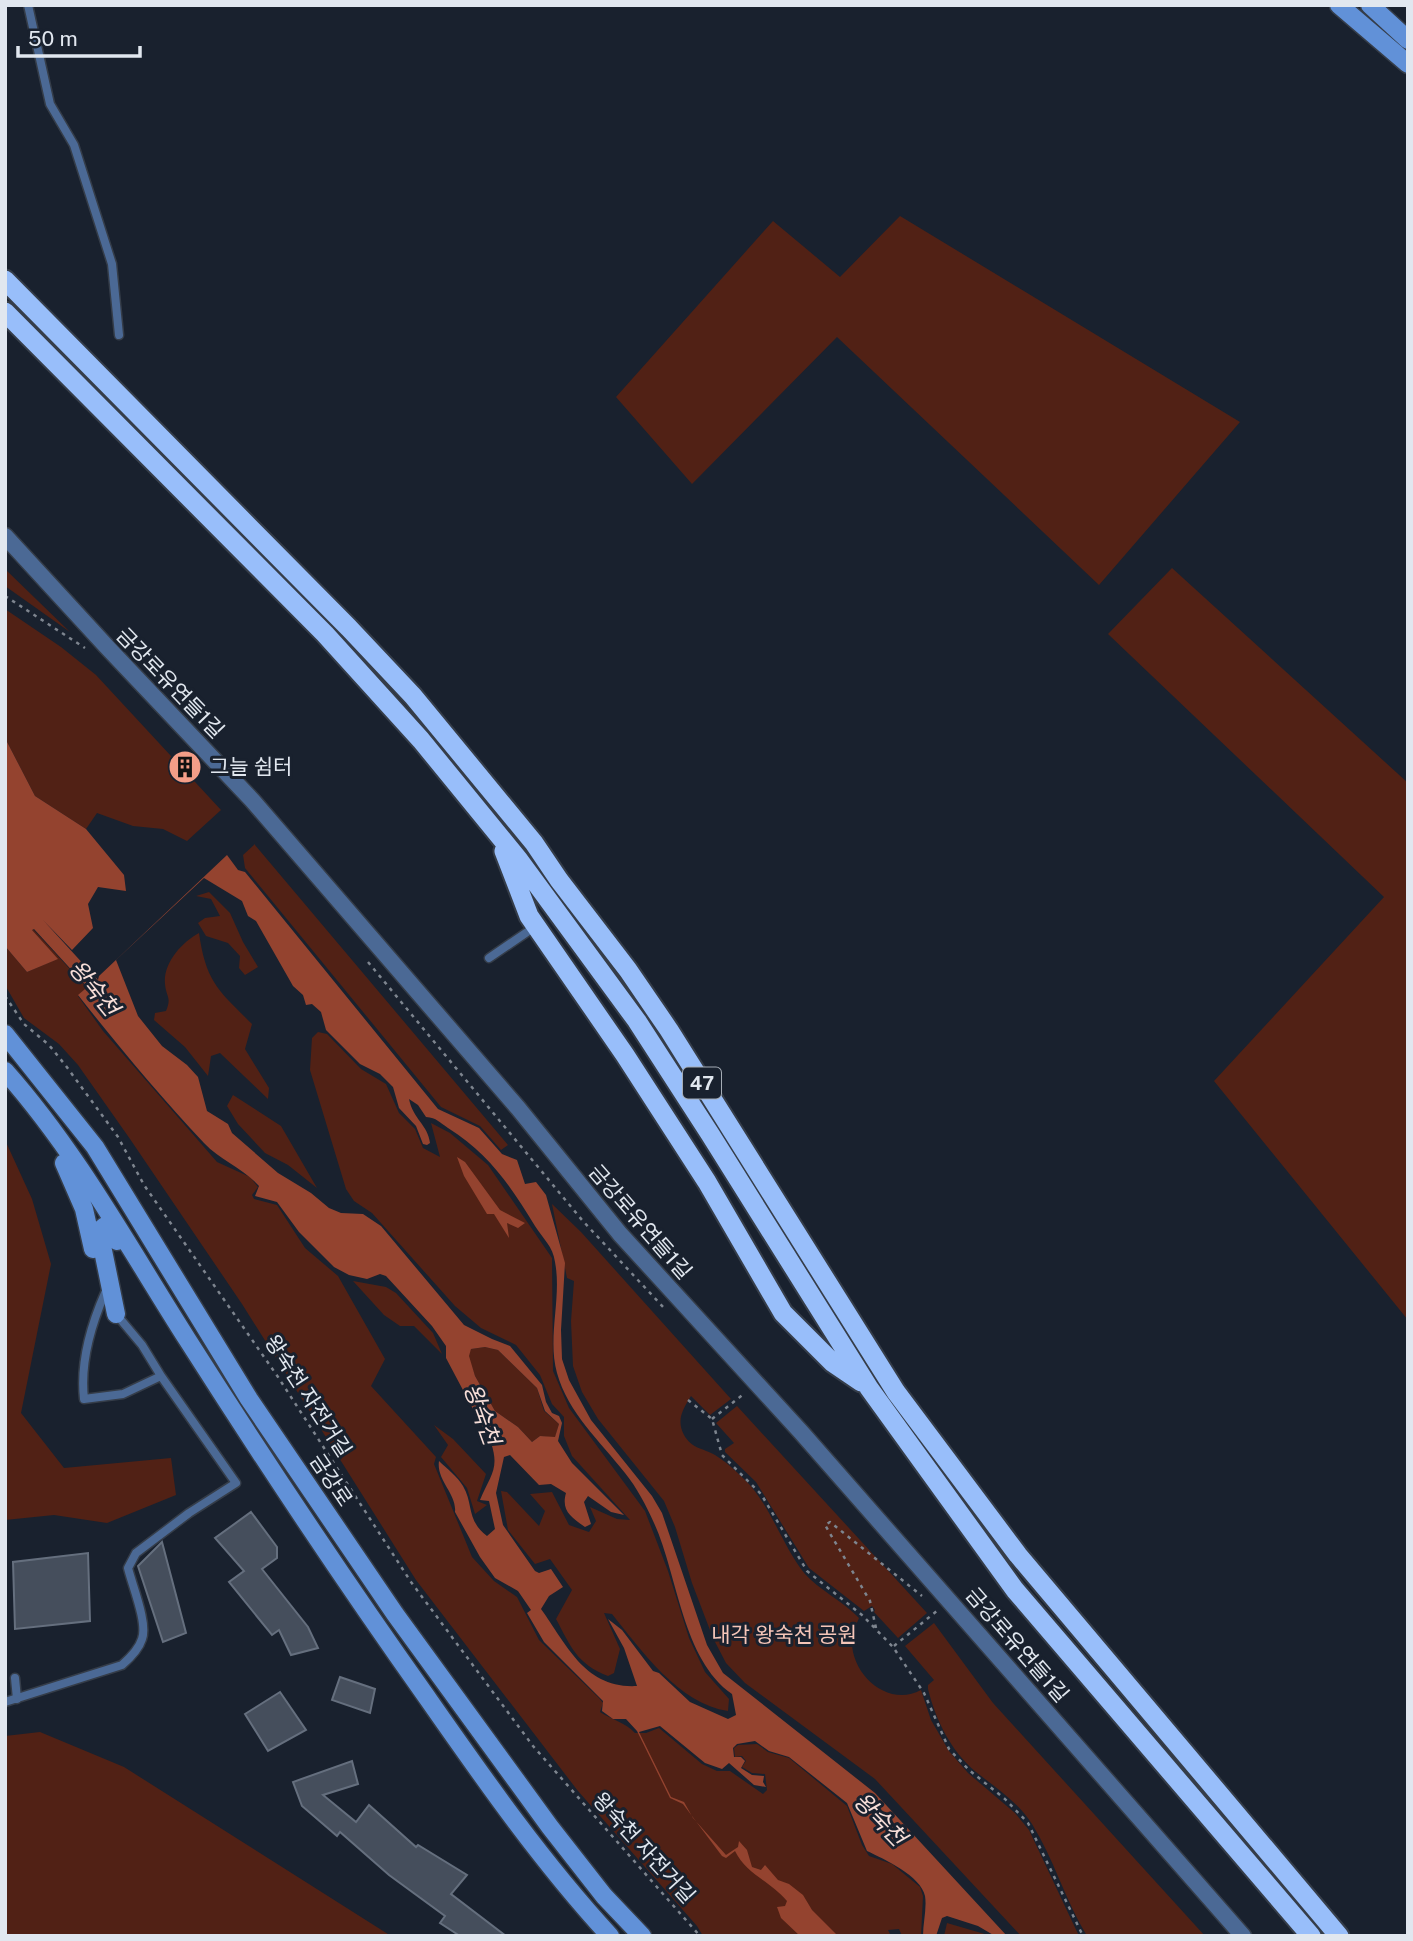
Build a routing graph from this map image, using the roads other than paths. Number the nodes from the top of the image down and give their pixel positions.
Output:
1 (28, 5) edge
2 (1339, 5) edge
3 (1370, 5) edge
4 (1408, 40) edge
5 (1408, 64) edge
6 (5, 279) edge
7 (5, 312) edge
8 (119, 335) dead end
9 (5, 536) edge
10 (496, 831) junction
11 (536, 926) junction
12 (489, 958) dead end
13 (5, 1034) edge
14 (5, 1071) edge
15 (5, 1080) edge
16 (105, 1293) joint
17 (116, 1314) joint
18 (160, 1376) junction
19 (869, 1388) junction
20 (283, 1489) junction
21 (15, 1678) dead end
22 (17, 1699) junction
23 (5, 1702) edge
24 (610, 1936) edge
25 (642, 1936) edge
26 (1243, 1936) edge
27 (1311, 1936) edge
28 (1339, 1936) edge

1 - 8 lane
2 - 5 main road
3 - 4 main road
6 - 28 highway, 47
7 - 10 highway, 47
9 - 26 street, 금강로유연들1길
10 - 11 highway
10 - 19 highway, 47
11 - 12 lane
11 - 19 highway
13 - 25 main road, 금강로
14 - 20 main road
15 - 16 main road
16 - 18 lane
17 - 18 lane
17 - 20 main road
18 - 22 lane
19 - 27 highway, 47
20 - 24 main road
21 - 22 lane
22 - 23 lane

